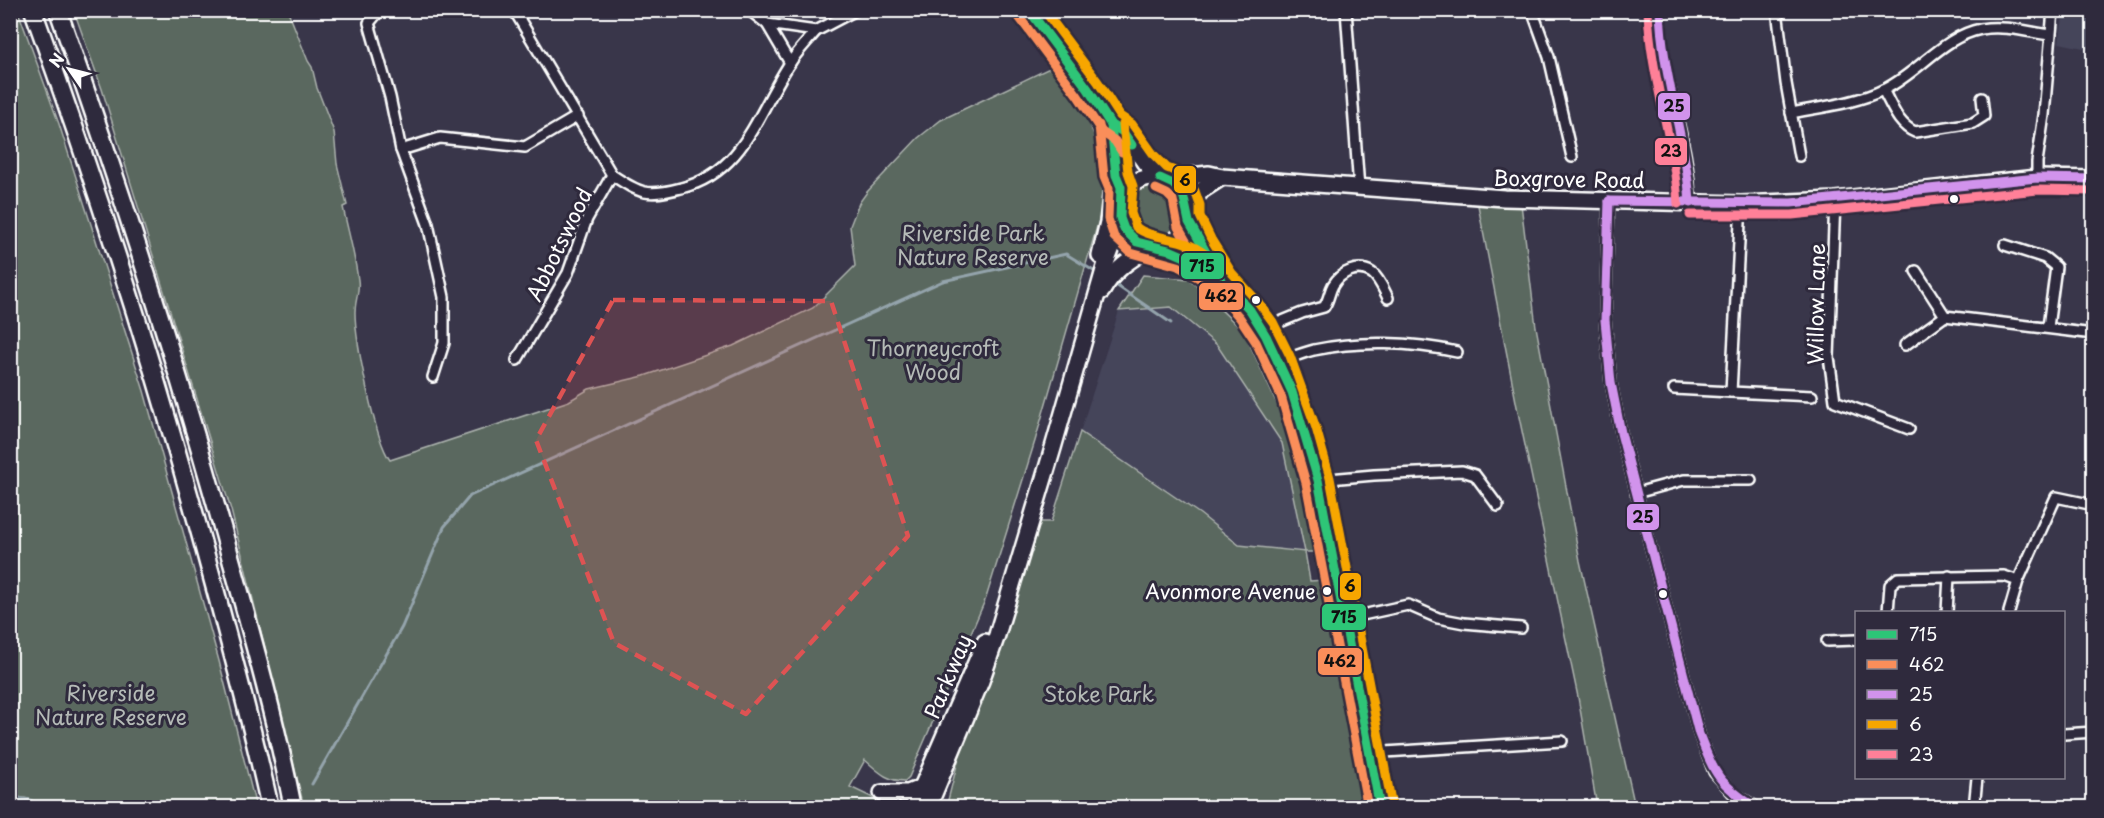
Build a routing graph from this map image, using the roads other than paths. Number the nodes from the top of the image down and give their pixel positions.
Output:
1 (33, 10) edge
2 (58, 10) edge
3 (380, 10) edge
4 (514, 10) edge
5 (749, 10) edge
6 (856, 10) edge
7 (1029, 10) edge
8 (1346, 10) edge
9 (1532, 10) edge
10 (1660, 10) edge
11 (1777, 10) edge
12 (2053, 10) edge
13 (767, 24) junction
14 (816, 31) junction
15 (2050, 35) junction
16 (790, 63) junction
17 (1883, 90) junction
18 (1982, 98) dead end
19 (1791, 113) junction
20 (578, 116) junction
21 (1111, 125) junction
22 (401, 150) junction
23 (1799, 156) dead end
24 (1572, 157) dead end
25 (612, 175) junction
26 (1116, 175) junction
27 (1222, 177) junction
28 (2037, 178) junction
29 (1163, 179) junction
30 (2094, 179) edge
31 (1359, 189) junction
32 (1835, 200) junction
33 (1609, 201) junction
34 (1690, 202) junction
35 (1120, 203) junction
36 (1741, 204) junction
37 (1188, 213) junction
38 (1121, 224) junction
39 (2005, 245) dead end
40 (1154, 247) junction
41 (1916, 271) dead end
42 (1222, 280) junction
43 (1388, 298) dead end
44 (1945, 316) junction
45 (2048, 327) junction
46 (1263, 329) junction
47 (1087, 330) junction
48 (2094, 334) edge
49 (1905, 345) dead end
50 (1457, 352) dead end
51 (517, 360) dead end
52 (1279, 361) junction
53 (433, 377) dead end
54 (1674, 389) dead end
55 (1731, 392) junction
56 (1812, 396) dead end
57 (1909, 429) dead end
58 (1318, 480) junction
59 (1751, 480) dead end
60 (1636, 493) junction
61 (2094, 505) edge
62 (1498, 506) dead end
63 (1019, 561) junction
64 (1949, 576) junction
65 (2018, 581) junction
66 (1888, 611) edge
67 (1947, 611) edge
68 (2009, 611) edge
69 (1344, 619) junction
70 (1521, 628) dead end
71 (1855, 640) edge
72 (1827, 641) dead end
73 (2094, 732) edge
74 (2065, 734) edge
75 (1562, 741) dead end
76 (1369, 753) junction
77 (1977, 779) edge
78 (922, 787) junction
79 (882, 793) dead end
80 (270, 807) edge
81 (293, 807) edge
82 (913, 807) edge
83 (928, 807) edge
84 (1380, 807) edge
85 (1757, 807) edge
86 (1974, 807) edge

1 - 80 highway
2 - 81 highway
3 - 22 street
4 - 20 street, Abbotswood
5 - 13 street
6 - 14 street, Abbotswood
7 - 21 main road
8 - 31 street
9 - 24 street
10 - 34 street
11 - 19 street
12 - 15 street
13 - 14 street
13 - 16 street
14 - 16 street, Abbotswood
15 - 17 street
15 - 28 street
16 - 25 street, Abbotswood
17 - 18 street
17 - 19 street
19 - 23 street
20 - 22 street
20 - 25 street, Abbotswood
21 - 26 main road
21 - 29 main road
22 - 53 street
25 - 51 street, Abbotswood
26 - 35 main road
26 - 47 main road
27 - 29 main road, Boxgrove Road
27 - 31 main road, Boxgrove Road
27 - 37 main road
28 - 30 main road, Boxgrove Road
28 - 32 main road, Boxgrove Road
29 - 35 main road
29 - 37 main road
31 - 33 main road, Boxgrove Road
32 - 36 main road, Boxgrove Road
32 - 57 street, Willow Lane
33 - 34 main road, Boxgrove Road
33 - 60 street
34 - 36 main road, Boxgrove Road
35 - 38 main road
36 - 55 street
37 - 40 main road
37 - 42 main road
38 - 40 main road
38 - 47 main road
39 - 45 street
40 - 42 main road
40 - 47 main road
41 - 44 street
42 - 46 main road
43 - 46 street
44 - 45 street
44 - 49 street
45 - 48 street
46 - 52 main road
47 - 63 main road, Parkway
50 - 52 street
52 - 58 main road
54 - 55 street
55 - 56 street
58 - 62 street
58 - 69 main road
59 - 60 street
60 - 85 street
61 - 65 street
63 - 78 main road, Parkway
63 - 83 main road, Parkway
64 - 65 street
64 - 66 street
64 - 67 street
65 - 68 street
69 - 70 street
69 - 76 main road
71 - 72 street
73 - 74 street
75 - 76 street
76 - 84 main road
77 - 86 street
78 - 79 main road
78 - 82 main road, Parkway

